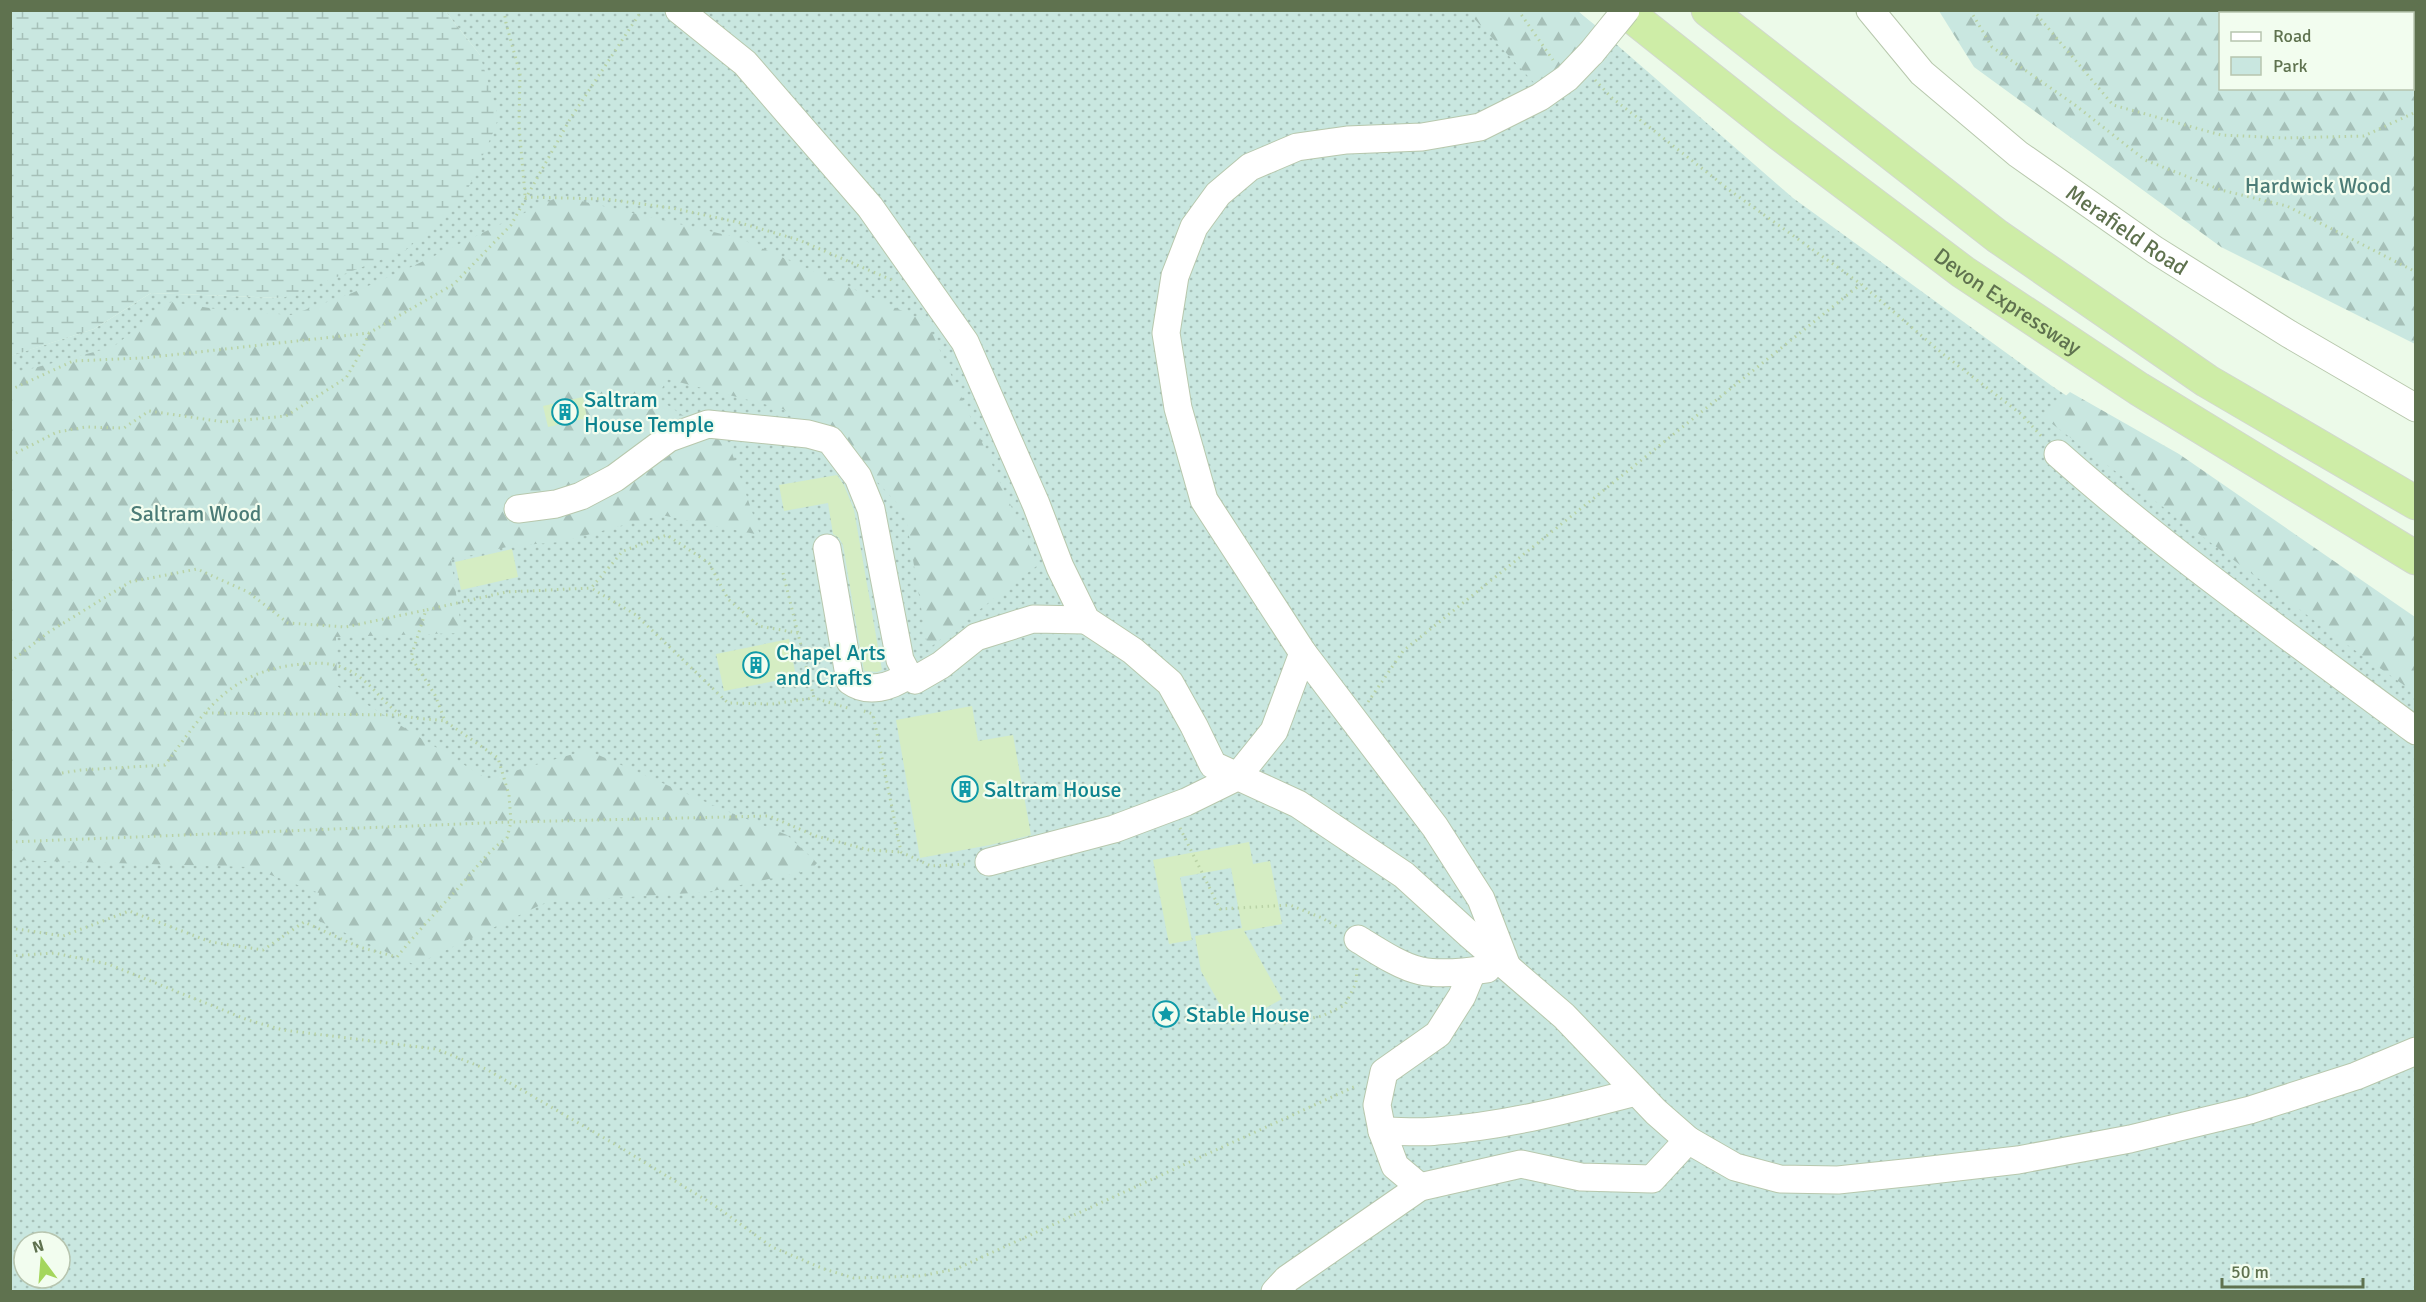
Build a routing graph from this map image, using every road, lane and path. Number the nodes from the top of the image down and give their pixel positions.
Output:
1 (504, 10) edge
2 (642, 10) edge
3 (679, 10) edge
4 (1518, 10) edge
5 (1625, 10) edge
6 (1708, 10) edge
7 (1870, 10) edge
8 (1970, 10) edge
9 (2033, 10) edge
10 (1592, 52) junction
11 (1567, 78) junction
12 (2415, 112) edge
13 (525, 197) junction
14 (2415, 272) edge
15 (1861, 284) junction
16 (930, 296) junction
17 (369, 333) junction
18 (10, 390) edge
19 (2415, 408) edge
20 (10, 453) edge
21 (2058, 454) joint
22 (2415, 503) edge
23 (518, 509) dead end
24 (827, 548) dead end
25 (2415, 558) edge
26 (783, 573) dead end
27 (591, 588) junction
28 (426, 610) junction
29 (1086, 620) junction
30 (798, 633) junction
31 (1304, 653) junction
32 (10, 663) edge
33 (908, 675) junction
34 (814, 699) junction
35 (854, 709) dead end
36 (863, 711) dead end
37 (206, 713) junction
38 (401, 715) junction
39 (445, 721) junction
40 (1355, 721) junction
41 (2415, 731) edge
42 (62, 773) dead end
43 (1237, 777) junction
44 (1170, 808) junction
45 (511, 822) junction
46 (10, 842) edge
47 (902, 852) junction
48 (988, 862) joint
49 (10, 928) edge
50 (1358, 939) junction
51 (10, 956) edge
52 (1506, 965) junction
53 (1472, 972) junction
54 (1256, 1013) dead end
55 (2415, 1051) edge
56 (1384, 1072) junction
57 (1636, 1092) junction
58 (1382, 1131) junction
59 (1688, 1140) junction
60 (1420, 1187) junction
61 (1275, 1292) edge

1 - 13 path
2 - 13 path
3 - 16 street
4 - 11 path
5 - 10 street, bridge
5 - 25 highway, Devon Expressway
6 - 22 highway, Devon Expressway
7 - 19 street, Merafield Road
8 - 14 path
9 - 12 path
10 - 11 street
10 - 15 path
11 - 31 street
13 - 16 path
13 - 17 path
15 - 21 path
15 - 40 path
16 - 29 street
17 - 18 path
17 - 20 path
21 - 41 street
23 - 33 street
24 - 33 street
26 - 30 path
27 - 28 path
27 - 30 path
27 - 34 path
28 - 32 path
28 - 39 path
29 - 33 street
29 - 43 street
30 - 34 path
31 - 40 street
31 - 43 street
34 - 35 path
36 - 47 path
37 - 38 path
37 - 38 path
37 - 42 path
38 - 39 path
39 - 45 path
40 - 52 street
43 - 44 street
43 - 52 street
44 - 48 street
44 - 50 path
45 - 46 path
45 - 47 path
45 - 49 path
47 - 48 path
50 - 53 street
50 - 54 path
51 - 56 path
52 - 53 street
52 - 57 street
53 - 56 street
55 - 59 street
56 - 58 street
57 - 58 street
57 - 59 street
58 - 60 street
59 - 60 street
60 - 61 street

